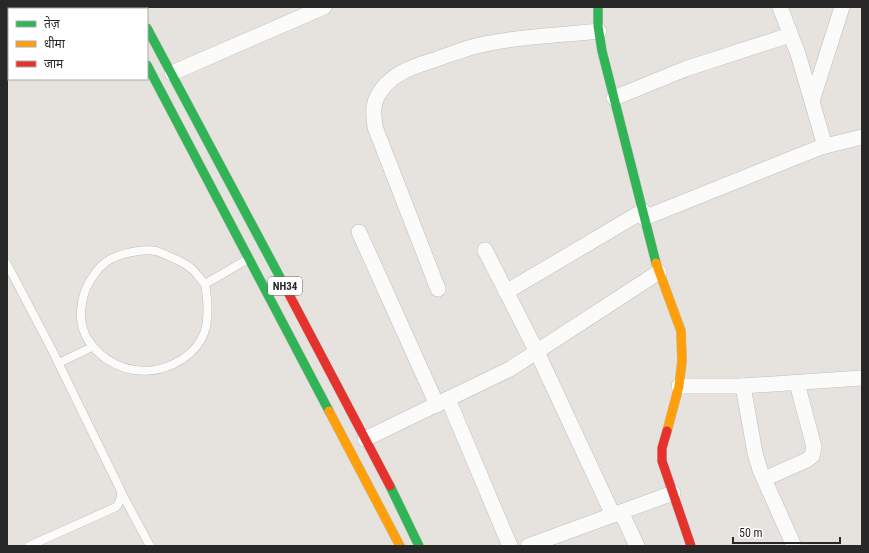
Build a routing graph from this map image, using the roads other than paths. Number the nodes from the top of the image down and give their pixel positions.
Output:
1 (324, 7) edge
2 (598, 7) edge
3 (780, 7) edge
4 (842, 7) edge
5 (148, 30) edge
6 (599, 31) junction
7 (790, 35) junction
8 (148, 67) edge
9 (172, 73) junction
10 (614, 98) junction
11 (812, 102) junction
12 (862, 137) edge
13 (825, 146) junction
14 (644, 214) junction
15 (359, 232) dead end
16 (485, 250) dead end
17 (249, 258) junction
18 (7, 264) edge
19 (659, 272) junction
20 (205, 284) junction
21 (438, 289) dead end
22 (506, 292) junction
23 (92, 347) junction
24 (537, 352) junction
25 (59, 363) junction
26 (862, 378) edge
27 (797, 383) junction
28 (679, 386) junction
29 (743, 386) junction
30 (442, 402) junction
31 (365, 439) junction
32 (764, 479) junction
33 (121, 491) junction
34 (673, 493) junction
35 (617, 513) junction
36 (29, 546) edge
37 (150, 546) edge
38 (400, 546) edge
39 (419, 546) edge
40 (510, 546) edge
41 (528, 546) edge
42 (637, 546) edge
43 (691, 546) edge
44 (794, 546) edge

1 - 9 street
2 - 6 main road
3 - 7 street
4 - 11 street
5 - 9 main road, NH34
6 - 10 main road
6 - 21 street
7 - 10 street
7 - 11 street
8 - 17 main road, NH34
9 - 31 main road, NH34
10 - 14 main road
11 - 13 street
12 - 13 street
13 - 14 street
14 - 19 main road
14 - 22 street
15 - 30 street
16 - 22 street
17 - 20 lane
17 - 38 main road, NH34
18 - 25 lane
19 - 24 street
19 - 28 main road
20 - 23 lane
20 - 23 lane
22 - 24 street
23 - 25 lane
24 - 30 street
24 - 35 street
25 - 33 lane
26 - 27 street
27 - 29 street
27 - 32 street
28 - 29 street
28 - 34 main road
29 - 32 street
30 - 31 street
30 - 40 street
31 - 39 main road, NH34
32 - 44 street
33 - 36 lane
33 - 37 lane
34 - 35 street
34 - 43 main road
35 - 41 street
35 - 42 street

